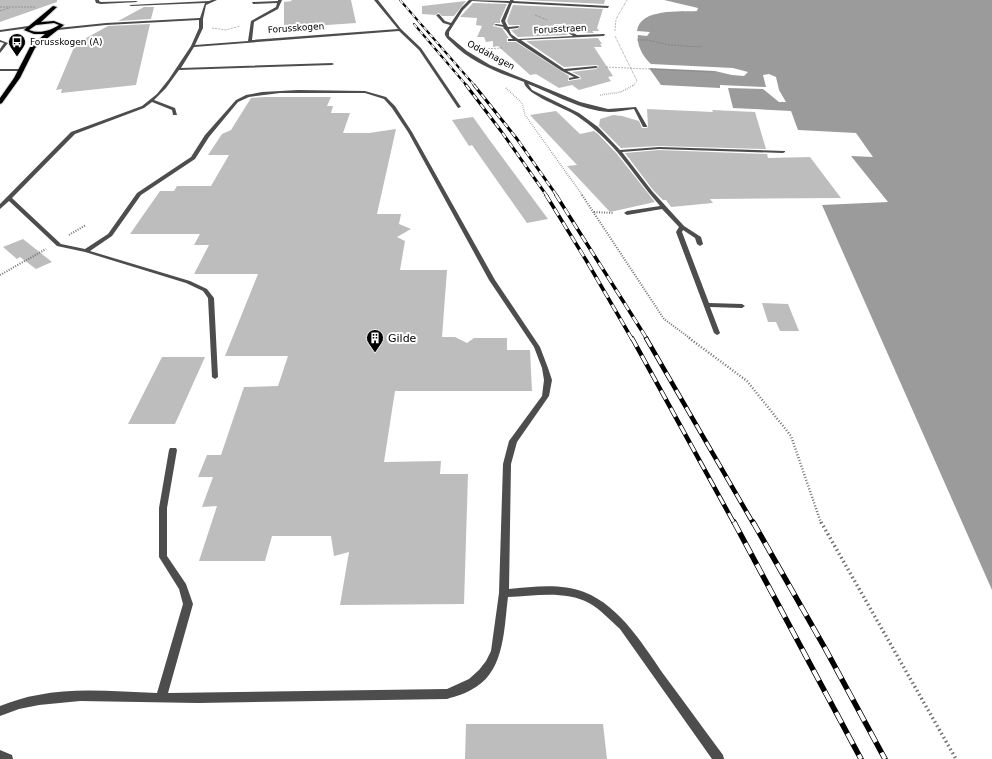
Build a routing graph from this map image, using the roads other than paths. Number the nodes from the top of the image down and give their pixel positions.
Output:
1 (57, 0) edge
2 (97, 0) edge
3 (215, 0) edge
4 (376, 0) edge
5 (471, 0) edge
6 (280, 1) edge
7 (512, 1) edge
8 (154, 2) edge
9 (208, 2) junction
10 (253, 3) dead end
11 (581, 4) junction
12 (592, 4) dead end
13 (131, 5) dead end
14 (55, 7) junction
15 (608, 7) dead end
16 (500, 12) dead end
17 (507, 12) junction
18 (438, 15) dead end
19 (498, 17) dead end
20 (201, 19) junction
21 (495, 21) dead end
22 (54, 22) junction
23 (35, 24) junction
24 (62, 24) junction
25 (106, 24) junction
26 (452, 24) junction
27 (505, 24) junction
28 (496, 25) dead end
29 (554, 26) dead end
30 (518, 27) dead end
31 (27, 29) junction
32 (55, 30) junction
33 (400, 30) junction
34 (500, 30) dead end
35 (0, 32) edge
36 (36, 33) junction
37 (503, 35) dead end
38 (510, 35) junction
39 (604, 35) dead end
40 (578, 37) junction
41 (509, 40) dead end
42 (517, 40) junction
43 (0, 41) edge
44 (250, 42) junction
45 (515, 45) dead end
46 (525, 45) junction
47 (193, 46) junction
48 (33, 47) junction
49 (532, 50) junction
50 (526, 51) dead end
51 (0, 52) edge
52 (541, 56) junction
53 (548, 56) dead end
54 (533, 57) dead end
55 (548, 61) junction
56 (543, 62) dead end
57 (332, 64) dead end
58 (592, 66) road end
59 (549, 68) dead end
60 (178, 69) junction
61 (560, 69) junction
62 (0, 70) edge
63 (22, 70) junction
64 (232, 73) dead end
65 (175, 74) junction
66 (572, 78) dead end
67 (526, 82) junction
68 (153, 101) junction
69 (0, 102) edge
70 (459, 107) dead end
71 (175, 114) dead end
72 (646, 126) dead end
73 (619, 151) junction
74 (783, 152) dead end
75 (9, 198) junction
76 (0, 207) edge
77 (662, 207) junction
78 (627, 213) road end
79 (682, 227) junction
80 (700, 244) dead end
81 (86, 251) junction
82 (706, 305) junction
83 (742, 306) dead end
84 (717, 333) dead end
85 (215, 377) dead end
86 (173, 450) dead end
87 (504, 593) junction
88 (161, 698) junction
89 (0, 710) edge
90 (0, 755) edge
91 (8, 759) edge
92 (720, 759) edge

1 - 14 main road
2 - 8 street
3 - 9 street
4 - 33 street
5 - 7 street
5 - 26 street
6 - 10 street
6 - 44 street
7 - 11 street, Forusstraen
7 - 17 street
8 - 9 street
8 - 13 street
9 - 20 street
11 - 12 street
11 - 15 street, Forusstraen
14 - 22 main road
14 - 23 main road
16 - 17 street
17 - 27 street
18 - 26 street
19 - 27 street
20 - 25 street
20 - 47 street
21 - 27 street
22 - 23 main road
22 - 24 main road
23 - 31 main road
24 - 25 street
24 - 32 main road
25 - 32 street
26 - 67 street, Oddahagen
27 - 28 street
27 - 30 street
27 - 34 street
27 - 38 street, Forusstraen
29 - 40 street
31 - 35 street
31 - 36 main road
32 - 36 main road
32 - 48 main road
33 - 44 street, Forusskogen
33 - 70 street
36 - 48 main road
37 - 38 street
38 - 42 street, Forusstraen
39 - 40 street, Forusstraen
40 - 42 street, Forusstraen
41 - 42 street
42 - 46 street, Forusstraen
43 - 51 street
44 - 47 street, Forusskogen
45 - 46 street
46 - 49 street, Forusstraen
47 - 60 street
48 - 63 main road
49 - 50 street
49 - 52 street, Forusstraen
52 - 53 street
52 - 54 street
52 - 55 street, Forusstraen
55 - 56 street
55 - 61 street, Forusstraen
57 - 60 street
58 - 61 street
59 - 61 street
60 - 65 street
61 - 66 street, Forusstraen
62 - 63 street
63 - 69 main road
64 - 65 street
65 - 68 street
67 - 72 street
67 - 73 street, Oddahagen
68 - 71 street
68 - 75 street
73 - 74 street
73 - 77 street, Oddahagen
75 - 76 street
75 - 81 street
77 - 78 street
77 - 79 street, Oddahagen
79 - 80 street, Oddahagen
79 - 82 street
81 - 85 street
81 - 87 street
82 - 83 street
82 - 84 street
86 - 88 street
87 - 88 street
87 - 92 street
88 - 89 street
90 - 91 street

